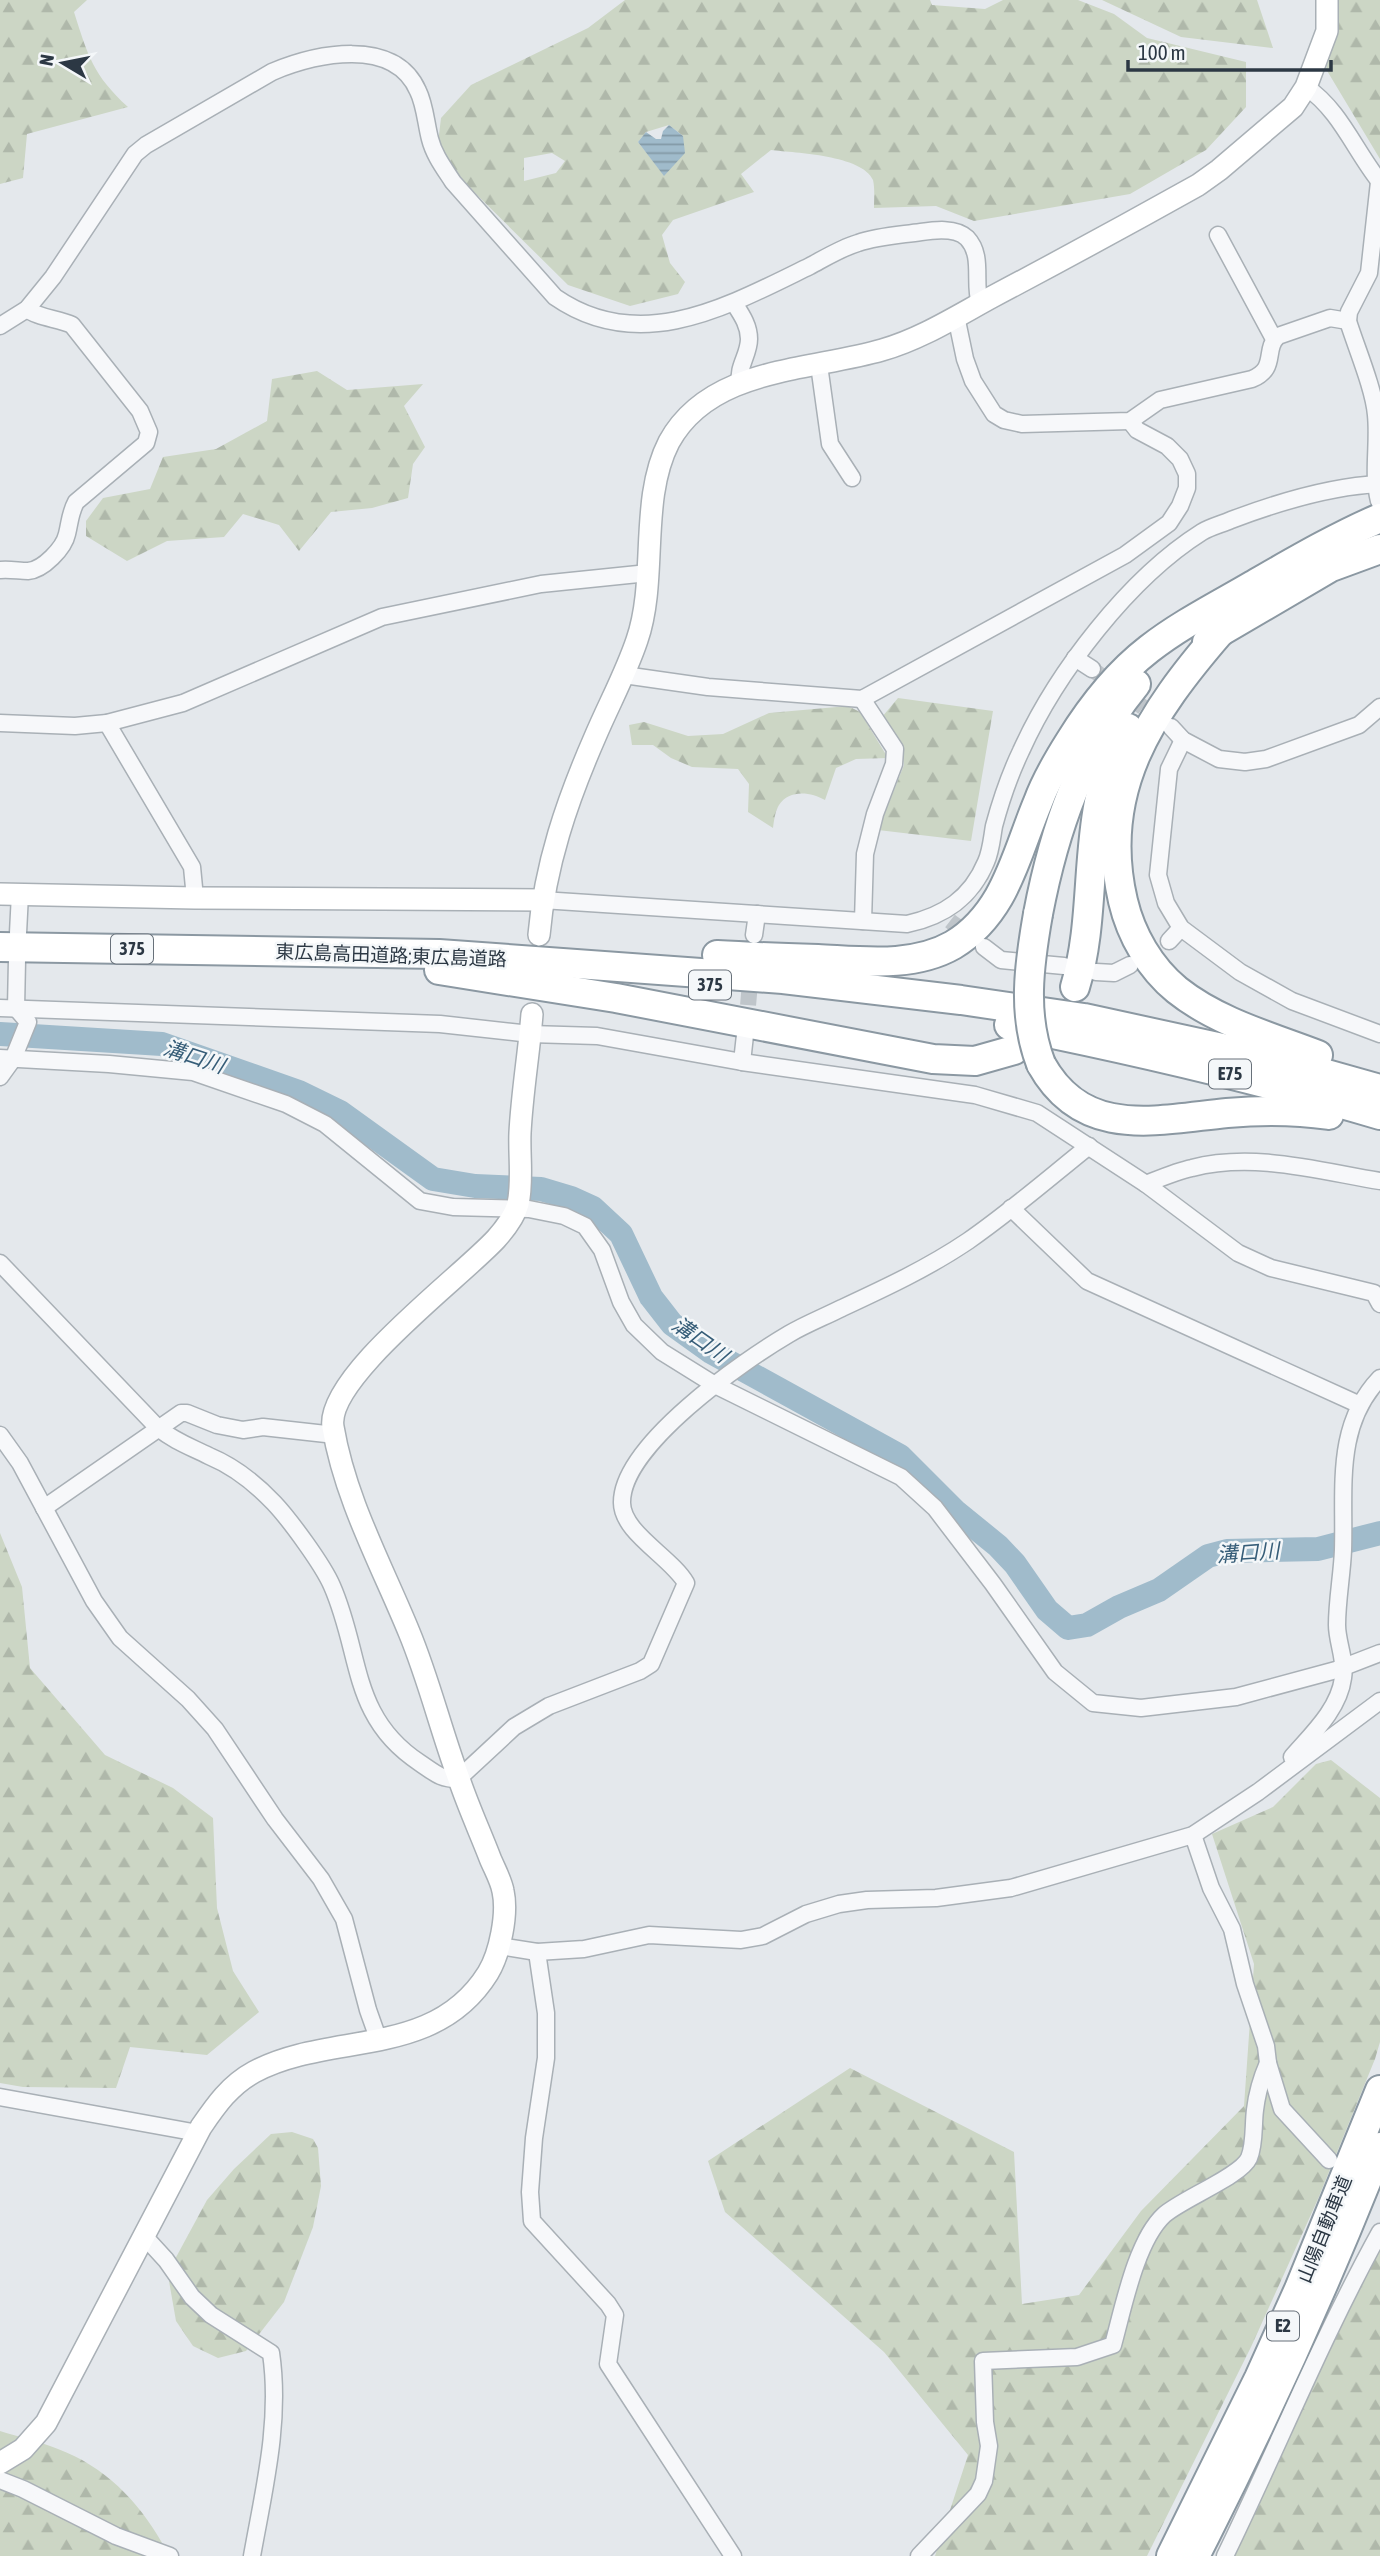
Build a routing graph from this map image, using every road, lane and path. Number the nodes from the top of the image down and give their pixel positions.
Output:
1 (1327, 0) edge
2 (1306, 88) junction
3 (1380, 182) edge
4 (1218, 235) dead end
5 (734, 303) junction
6 (980, 304) junction
7 (27, 309) junction
8 (956, 316) junction
9 (1348, 321) junction
10 (0, 326) edge
11 (1274, 339) junction
12 (819, 365) junction
13 (740, 383) junction
14 (1130, 421) junction
15 (852, 478) dead end
16 (1378, 484) edge
17 (1379, 510) edge
18 (1169, 523) junction
19 (1380, 530) edge
20 (1186, 544) junction
21 (1380, 549) edge
22 (1325, 558) junction
23 (1380, 559) edge
24 (0, 570) edge
25 (648, 573) junction
26 (1213, 622) junction
27 (1075, 658) junction
28 (1092, 669) tunnel mouth
29 (624, 675) junction
30 (862, 699) junction
31 (1380, 708) edge
32 (1380, 721) edge
33 (0, 723) edge
34 (107, 723) junction
35 (1359, 725) junction
36 (1171, 727) tunnel mouth
37 (1183, 740) junction
38 (10, 894) edge
39 (195, 898) junction
40 (542, 900) junction
41 (757, 914) junction
42 (863, 921) junction
43 (1181, 928) junction
44 (539, 934) dead end
45 (754, 935) dead end
46 (1169, 942) dead end
47 (12, 947) edge
48 (984, 947) tunnel mouth
49 (265, 952) junction
50 (439, 954) junction
51 (380, 961) junction
52 (1130, 965) dead end
53 (1078, 975) junction
54 (8, 1008) edge
55 (1038, 1021) junction
56 (531, 1024) junction
57 (1380, 1034) edge
58 (746, 1035) tunnel mouth
59 (1014, 1050) dead end
60 (6, 1058) edge
61 (742, 1062) junction
62 (0, 1077) edge
63 (1380, 1078) edge
64 (1380, 1089) edge
65 (1380, 1115) edge
66 (1380, 1124) edge
67 (1089, 1146) junction
68 (1380, 1181) edge
69 (1146, 1184) junction
70 (517, 1208) junction
71 (1011, 1208) junction
72 (0, 1263) edge
73 (1380, 1304) edge
74 (1380, 1378) edge
75 (715, 1385) junction
76 (1360, 1405) junction
77 (158, 1428) junction
78 (0, 1435) edge
79 (335, 1435) junction
80 (44, 1508) junction
81 (1380, 1653) edge
82 (1343, 1667) junction
83 (1380, 1701) edge
84 (458, 1779) junction
85 (1272, 1780) junction
86 (1194, 1835) junction
87 (499, 1945) junction
88 (537, 1952) junction
89 (379, 2042) junction
90 (1268, 2063) junction
91 (1380, 2090) edge
92 (0, 2097) edge
93 (198, 2133) junction
94 (1380, 2147) edge
95 (1329, 2160) dead end
96 (1380, 2232) edge
97 (144, 2236) junction
98 (0, 2463) edge
99 (0, 2480) edge
100 (170, 2556) edge
101 (252, 2556) edge
102 (733, 2556) edge
103 (919, 2556) edge
104 (1171, 2556) edge
105 (1195, 2556) edge
106 (1224, 2556) edge

1 - 2 street
2 - 3 street
2 - 6 street
3 - 9 street
4 - 11 street
5 - 6 street
5 - 7 street
5 - 13 street
6 - 8 street
7 - 10 street
7 - 24 street
8 - 12 street
8 - 14 street
9 - 11 street
9 - 16 street
11 - 14 street
12 - 13 street
12 - 15 street
13 - 25 street
14 - 18 street
16 - 17 street
16 - 20 street
17 - 22 highway
18 - 20 street
18 - 30 street
19 - 22 highway
20 - 27 street
21 - 22 highway
22 - 23 highway
22 - 26 highway
25 - 29 street
25 - 34 street
26 - 50 highway
26 - 53 highway
26 - 63 highway
26 - 66 highway, bridge
27 - 28 street
27 - 42 street
29 - 30 street
29 - 40 street
30 - 42 street
31 - 35 street
32 - 35 street
33 - 34 street
34 - 39 street
35 - 37 street
36 - 37 street
37 - 43 street
38 - 39 street
38 - 47 street
39 - 40 street
40 - 41 street
40 - 44 street
41 - 42 street
41 - 45 street
43 - 46 street
43 - 57 street
47 - 49 highway, 375
47 - 54 street
48 - 53 street
49 - 50 highway, 東広島高田道路;東広島道路 / 375
49 - 51 highway, 東広島高田道路;東広島道路 / 375
50 - 55 highway, 東広島高田道路;東広島道路 / 375
51 - 55 highway, 東広島高田道路;東広島道路 / 375
51 - 59 highway
52 - 53 street
54 - 56 street
54 - 60 street
55 - 64 highway, E75
55 - 65 highway, E75
56 - 61 street
56 - 70 street
58 - 61 street
60 - 62 street
60 - 70 street
61 - 67 street
67 - 69 street
67 - 71 street
68 - 69 street
69 - 73 street
70 - 75 street
70 - 79 street
71 - 75 street
71 - 76 street
72 - 77 street
74 - 76 street
75 - 82 street
75 - 84 street
76 - 82 street
77 - 79 street
77 - 80 street
77 - 84 street
78 - 80 street
79 - 84 street
80 - 89 street
81 - 82 street
82 - 85 street
83 - 85 street
84 - 87 street
85 - 86 street
86 - 88 street
86 - 90 street
87 - 88 street
87 - 89 street
88 - 102 street
89 - 93 street
90 - 95 street
90 - 103 street
91 - 104 highway, 山陽自動車道 / E2
92 - 93 street
93 - 97 street
94 - 105 highway, 山陽自動車道 / E2
96 - 106 street
97 - 98 street
97 - 101 street
99 - 100 street

